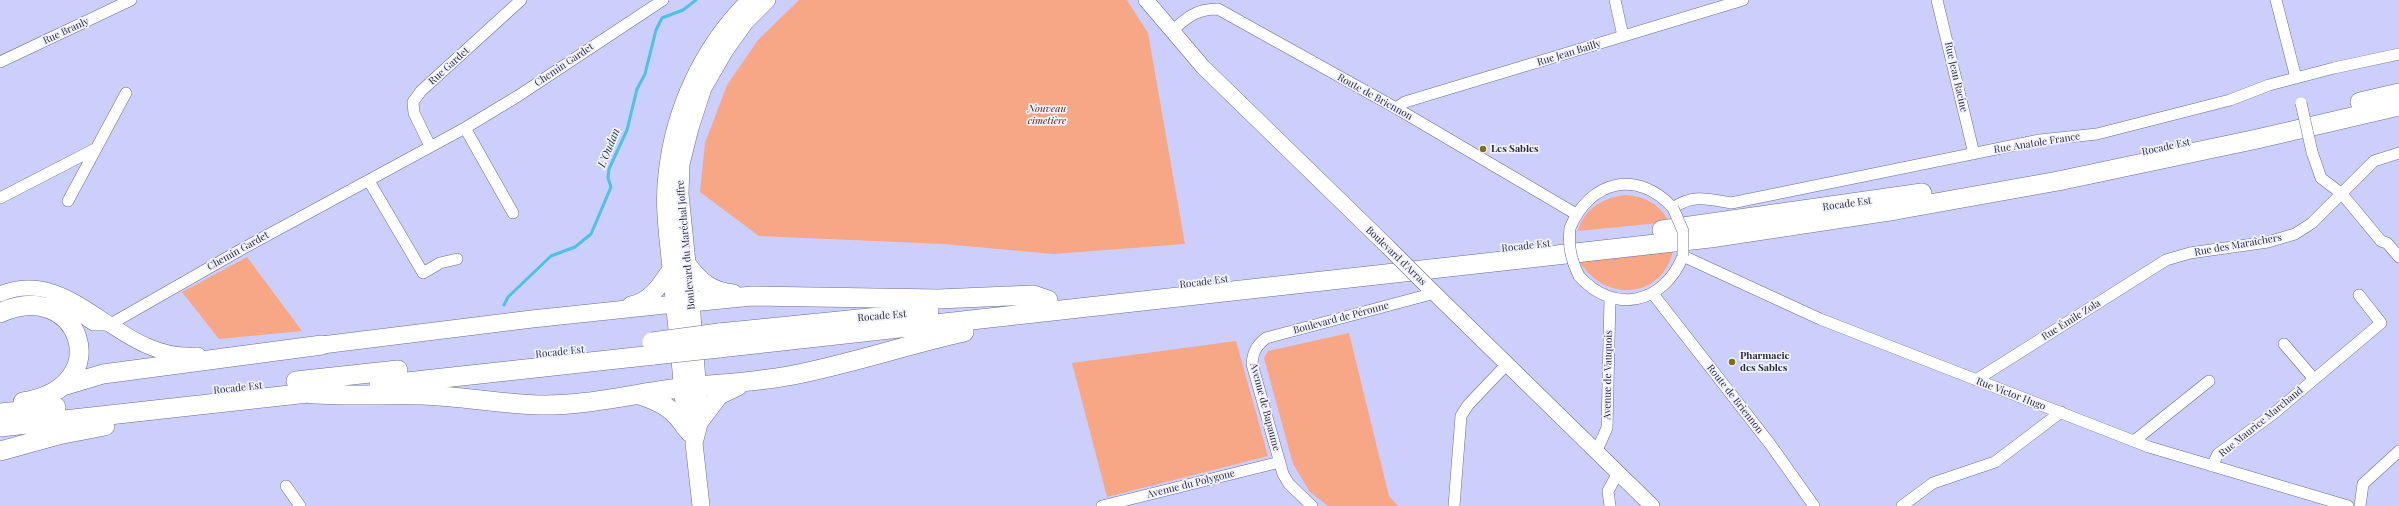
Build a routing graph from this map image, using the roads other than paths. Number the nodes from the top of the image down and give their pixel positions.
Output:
1 (131, 0) edge
2 (521, 0) edge
3 (663, 0) edge
4 (750, 0) edge
5 (767, 0) edge
6 (1146, 0) edge
7 (1615, 0) edge
8 (1743, 0) edge
9 (1937, 0) edge
10 (2276, 0) edge
11 (1172, 31) junction
12 (1623, 36) junction
13 (2399, 54) edge
14 (0, 62) edge
15 (2296, 78) junction
16 (126, 93) dead end
17 (2301, 103) dead end
18 (2396, 103) edge
19 (1396, 108) junction
20 (465, 128) junction
21 (430, 146) junction
22 (95, 149) junction
23 (2399, 153) edge
24 (1974, 154) junction
25 (369, 180) junction
26 (2342, 194) junction
27 (0, 198) edge
28 (68, 201) dead end
29 (1673, 208) junction
30 (513, 213) dead end
31 (1576, 214) junction
32 (1683, 256) junction
33 (2399, 257) edge
34 (457, 259) dead end
35 (2166, 260) joint
36 (679, 267) junction
37 (1430, 288) junction
38 (0, 294) edge
39 (1653, 294) junction
40 (752, 296) junction
41 (2359, 296) dead end
42 (1610, 298) junction
43 (1048, 300) junction
44 (0, 302) edge
45 (682, 303) junction
46 (0, 312) edge
47 (566, 316) junction
48 (1012, 316) junction
49 (109, 325) junction
50 (719, 341) junction
51 (2284, 344) dead end
52 (322, 345) junction
53 (1253, 352) joint
54 (1508, 363) junction
55 (1976, 380) junction
56 (2314, 380) junction
57 (2209, 381) dead end
58 (743, 384) junction
59 (372, 385) junction
60 (64, 386) junction
61 (690, 387) junction
62 (336, 388) junction
63 (639, 394) junction
64 (0, 405) edge
65 (185, 405) junction
66 (2061, 412) junction
67 (0, 413) edge
68 (0, 427) edge
69 (693, 430) junction
70 (2134, 441) junction
71 (1596, 450) junction
72 (0, 451) edge
73 (2399, 451) edge
74 (1280, 462) junction
75 (2212, 466) junction
76 (1618, 473) junction
77 (286, 486) dead end
78 (1140, 502) edge
79 (300, 506) edge
80 (701, 506) edge
81 (1102, 506) edge
82 (1312, 506) edge
83 (1454, 506) edge
84 (1610, 506) edge
85 (1652, 506) edge
86 (1814, 506) edge
87 (1902, 506) edge
88 (2348, 506) edge
89 (2360, 506) edge

1 - 14 street, Rue Branly
2 - 21 street, Rue Gardet
3 - 20 street, Chemin Gardet
4 - 36 main road, Boulevard du Maréchal Joffre
5 - 36 main road, Boulevard du Maréchal Joffre
6 - 11 main road, Boulevard d'Arras
7 - 12 street
8 - 12 street, Rue Jean Bailly
9 - 24 street, Rue Jean Racine
10 - 15 street
11 - 19 street, Route de Briennon
11 - 37 main road, Boulevard d'Arras, bridge
12 - 19 street, Rue Jean Bailly
13 - 15 street, Rue Anatole France
15 - 24 street, Rue Anatole France
16 - 22 street
17 - 26 street, bridge
18 - 43 highway, Rocade Est
18 - 48 highway, Rocade Est
19 - 31 street, Route de Briennon
20 - 21 street, Chemin Gardet
20 - 30 street
21 - 25 street, Chemin Gardet
22 - 27 street
22 - 28 street
23 - 26 street, Rue des Maraîchers
24 - 29 street, Rue Anatole France
25 - 34 street
25 - 49 street, Chemin Gardet
26 - 33 street
26 - 35 street, Rue des Maraîchers
29 - 31 street
29 - 32 street, bridge
31 - 42 street, bridge
32 - 39 street
32 - 55 street, Rue Victor Hugo
35 - 55 street, Rue Émile Zola
36 - 40 highway
36 - 45 main road, Boulevard du Maréchal Joffre
36 - 47 main road
37 - 53 street, Boulevard de Péronne
37 - 54 main road, Boulevard d'Arras
38 - 49 main road
39 - 42 street
39 - 86 street, Route de Briennon
40 - 43 highway
40 - 45 highway
41 - 56 street, Rue Maurice Marchand
42 - 71 street, Avenue de Vauquois
43 - 50 highway, Rocade Est
44 - 49 street
45 - 47 main road
45 - 61 main road, Boulevard du Maréchal Joffre
46 - 60 highway
47 - 52 main road
48 - 50 highway, Rocade Est
48 - 58 highway
49 - 52 main road
50 - 59 highway, Rocade Est, bridge
51 - 56 street
52 - 60 highway
53 - 74 street, Avenue de Bapaume
54 - 71 main road, Boulevard d'Arras
54 - 83 street
55 - 66 street, Rue Victor Hugo
56 - 75 street, Rue Maurice Marchand
57 - 70 street
58 - 61 highway
58 - 69 highway
59 - 62 highway, Rocade Est
59 - 63 highway
60 - 64 highway
61 - 63 highway
61 - 69 main road, Boulevard du Maréchal Joffre
62 - 65 highway, Rocade Est
62 - 67 highway, Rocade Est
63 - 69 highway
65 - 68 highway, Rocade Est
65 - 72 highway
66 - 70 street, Rue Victor Hugo
66 - 87 street
69 - 80 main road, Boulevard du Maréchal Joffre
70 - 75 street, Rue Victor Hugo
71 - 76 main road, Boulevard d'Arras
73 - 89 street
74 - 78 street, Avenue du Polygone
74 - 82 street, Avenue de Bapaume
75 - 88 street, Rue Victor Hugo
76 - 84 street
76 - 85 main road, Boulevard d'Arras
77 - 79 street
78 - 81 street, Avenue du Polygone

